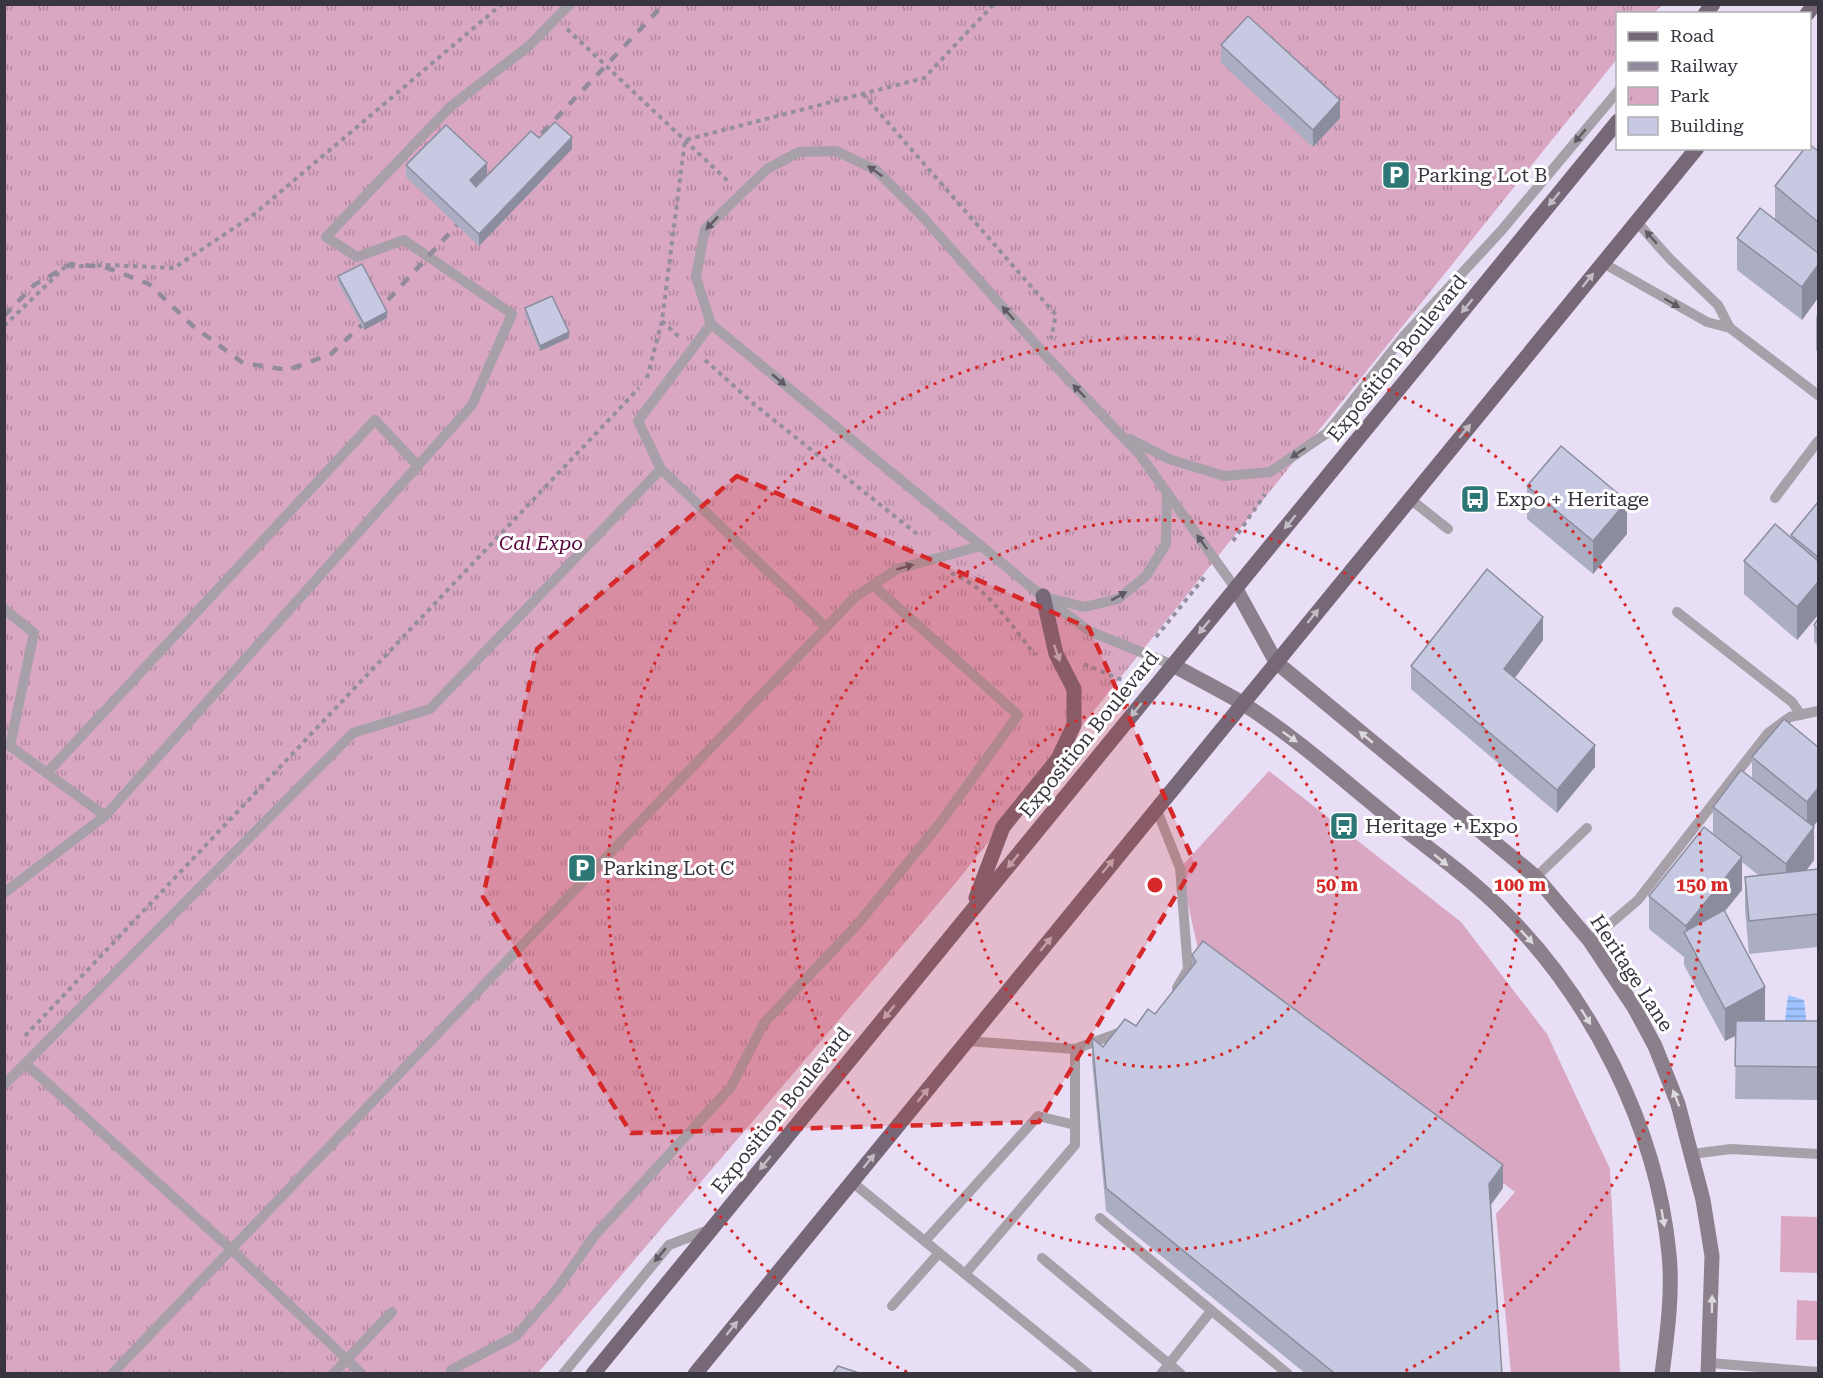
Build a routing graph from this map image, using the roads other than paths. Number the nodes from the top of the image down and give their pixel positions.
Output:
1 (570, 4) edge
2 (1616, 92) edge
3 (1616, 122) edge
4 (1695, 150) edge
5 (1637, 222) junction
6 (1603, 262) junction
7 (711, 324) junction
8 (1730, 328) junction
9 (1818, 395) edge
10 (1121, 434) junction
11 (1818, 441) edge
12 (418, 466) junction
13 (661, 468) junction
14 (1167, 492) junction
15 (1775, 498) dead end
16 (1410, 499) junction
17 (1448, 529) dead end
18 (981, 546) junction
19 (873, 585) junction
20 (1236, 590) junction
21 (1043, 596) junction
22 (4, 609) edge
23 (1677, 612) dead end
24 (826, 627) junction
25 (1276, 662) junction
26 (1173, 665) junction
27 (1242, 704) junction
28 (1818, 711) edge
29 (1800, 715) junction
30 (47, 773) junction
31 (1156, 808) junction
32 (105, 816) junction
33 (1587, 828) dead end
34 (1536, 877) junction
35 (4, 893) edge
36 (971, 912) junction
37 (1590, 941) junction
38 (1171, 999) edge
39 (1138, 1026) edge
40 (966, 1041) junction
41 (1075, 1048) junction
42 (26, 1064) junction
43 (4, 1085) edge
44 (1075, 1125) junction
45 (1692, 1154) junction
46 (1818, 1154) edge
47 (852, 1182) junction
48 (1100, 1218) dead end
49 (711, 1229) junction
50 (925, 1242) junction
51 (231, 1249) junction
52 (939, 1252) junction
53 (1042, 1258) dead end
54 (965, 1274) junction
55 (892, 1306) dead end
56 (1211, 1311) junction
57 (392, 1312) dead end
58 (346, 1359) junction
59 (1169, 1364) junction
60 (1709, 1368) edge
61 (451, 1370) dead end
62 (1818, 1372) edge
63 (112, 1374) edge
64 (333, 1374) edge
65 (362, 1374) edge
66 (563, 1374) edge
67 (592, 1374) edge
68 (695, 1374) edge
69 (1088, 1374) edge
70 (1161, 1374) edge
71 (1181, 1374) edge
72 (1288, 1374) edge
73 (1662, 1374) edge

1 - 12 lane
2 -> 10 lane
3 -> 20 main road, Exposition Boulevard
4 - 5 main road
5 - 6 main road
8 -> 5 lane
6 -> 8 lane
16 -> 6 main road
10 -> 7 lane
7 - 13 lane
7 -> 18 lane
8 - 9 lane
10 - 14 lane
11 - 15 lane
12 - 30 lane
12 - 32 lane
13 - 24 lane
13 - 42 lane
20 -> 14 lane
21 -> 14 lane
16 - 17 lane
25 -> 16 main road
19 -> 18 lane
18 - 21 lane
19 - 24 lane
19 - 61 lane
20 - 25 main road, Heritage Lane
20 -> 26 main road, Exposition Boulevard
21 - 26 lane
21 -> 36 main road
22 - 30 lane
23 - 29 lane
24 - 51 lane
25 - 27 main road
34 -> 25 main road, Heritage Lane
26 - 27 main road
26 -> 36 main road, Exposition Boulevard
27 - 31 main road
27 -> 73 main road
28 - 29 lane
29 - 37 lane
30 - 32 lane
31 - 38 lane
40 -> 31 main road
32 - 35 lane
33 - 34 lane
34 - 37 main road, Heritage Lane
36 -> 49 main road, Exposition Boulevard
45 -> 37 main road, Heritage Lane
39 - 41 lane
40 - 41 lane
47 -> 40 main road
41 - 44 lane
42 - 43 lane
42 - 51 lane
44 - 50 lane
44 - 54 lane
45 - 46 lane
60 -> 45 main road, Heritage Lane
47 - 50 lane
68 -> 47 main road
48 - 56 lane
49 -> 66 lane
49 - 67 main road, Exposition Boulevard
50 - 52 lane
51 - 58 lane
51 - 63 lane
52 - 54 lane
52 - 55 lane
53 - 59 lane
54 - 69 lane
56 - 59 lane
56 - 72 lane
57 - 58 lane
58 - 64 lane
58 - 65 lane
59 - 70 lane
59 - 71 lane
60 - 62 lane

